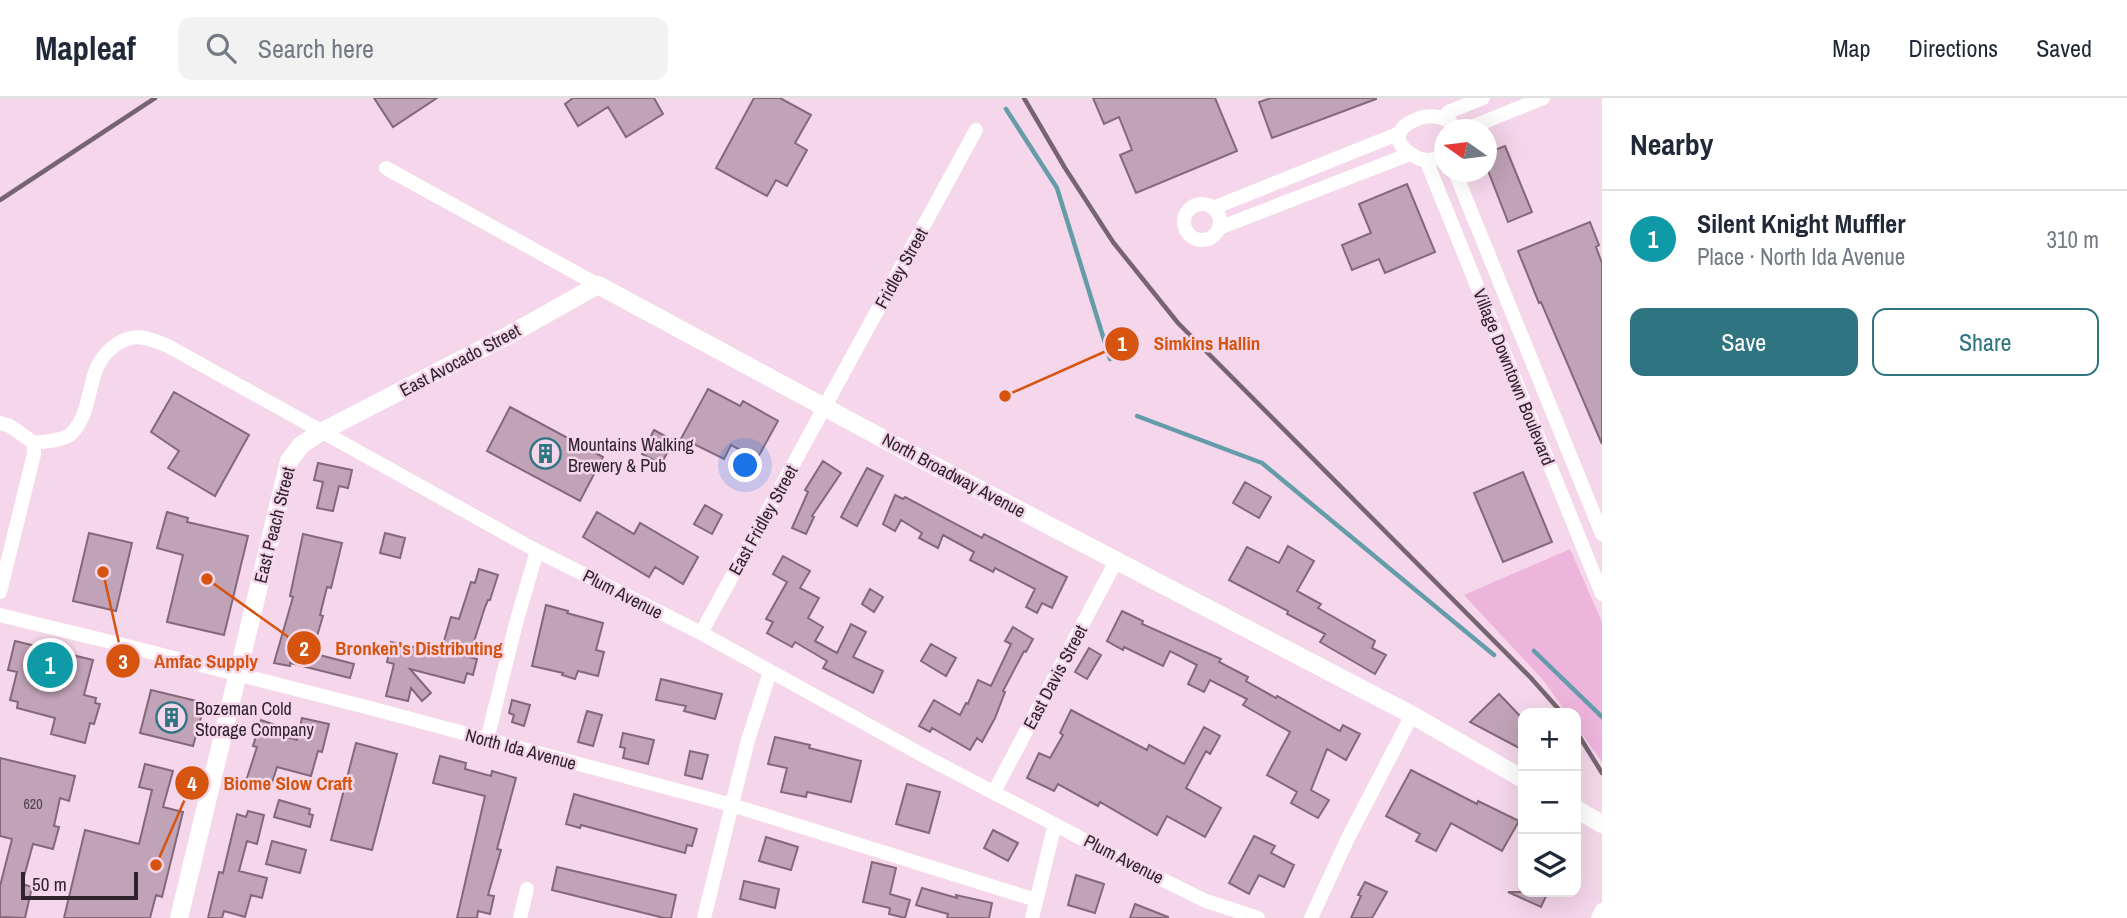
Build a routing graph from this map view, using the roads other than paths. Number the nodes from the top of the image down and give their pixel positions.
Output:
1 (1483, 98) edge
2 (1544, 98) edge
3 (1448, 112) junction
4 (1452, 119) edge
5 (1492, 119) edge
6 (976, 130) dead end
7 (1400, 133) junction
8 (1410, 153) junction
9 (1434, 159) edge
10 (1426, 160) junction
11 (386, 168) dead end
12 (1459, 182) edge
13 (1213, 208) junction
14 (1219, 228) junction
15 (598, 285) junction
16 (825, 407) junction
17 (0, 423) edge
18 (321, 432) junction
19 (34, 443) junction
20 (1602, 534) edge
21 (537, 551) junction
22 (1116, 561) junction
23 (0, 592) edge
24 (1602, 594) edge
25 (0, 615) edge
26 (701, 633) junction
27 (770, 672) junction
28 (237, 675) junction
29 (1412, 715) junction
30 (487, 740) junction
31 (1518, 776) edge
32 (994, 792) junction
33 (732, 804) junction
34 (1581, 812) edge
35 (1055, 824) junction
36 (1602, 824) edge
37 (527, 889) dead end
38 (1036, 900) junction
39 (1602, 910) edge
40 (179, 918) edge
41 (520, 918) edge
42 (704, 918) edge
43 (1032, 918) edge
44 (1258, 918) edge
45 (1311, 918) edge
46 (1598, 918) edge

1 - 3 street
2 - 5 street
3 - 4 street
3 - 7 street
6 - 16 street, Fridley Street
7 - 8 street
7 - 13 street
8 - 10 street
8 - 14 street
9 - 10 street
10 - 24 street, Village Downtown Boulevard
11 - 15 street, North Broadway Avenue
12 - 20 street, Village Downtown Boulevard
13 - 14 street
13 - 14 street
15 - 16 street, North Broadway Avenue
15 - 18 street, East Avocado Street
16 - 22 street, North Broadway Avenue
16 - 26 street, East Fridley Street
17 - 19 street
18 - 19 street, Plum Avenue
18 - 21 street, Plum Avenue
18 - 28 street, East Peach Street
19 - 23 street
21 - 26 street, Plum Avenue
21 - 30 street
22 - 29 street, North Broadway Avenue
22 - 32 street, East Davis Street
25 - 28 street, North Ida Avenue
26 - 27 street, Plum Avenue
27 - 32 street, Plum Avenue
27 - 33 street
28 - 30 street, North Ida Avenue
28 - 40 street, East Peach Street
29 - 31 street, North Broadway Avenue
29 - 45 street
30 - 33 street, North Ida Avenue
32 - 35 street, Plum Avenue
33 - 38 street, North Ida Avenue
33 - 42 street
34 - 36 street
35 - 38 street
35 - 44 street, Plum Avenue
37 - 41 street
38 - 43 street
39 - 46 street

